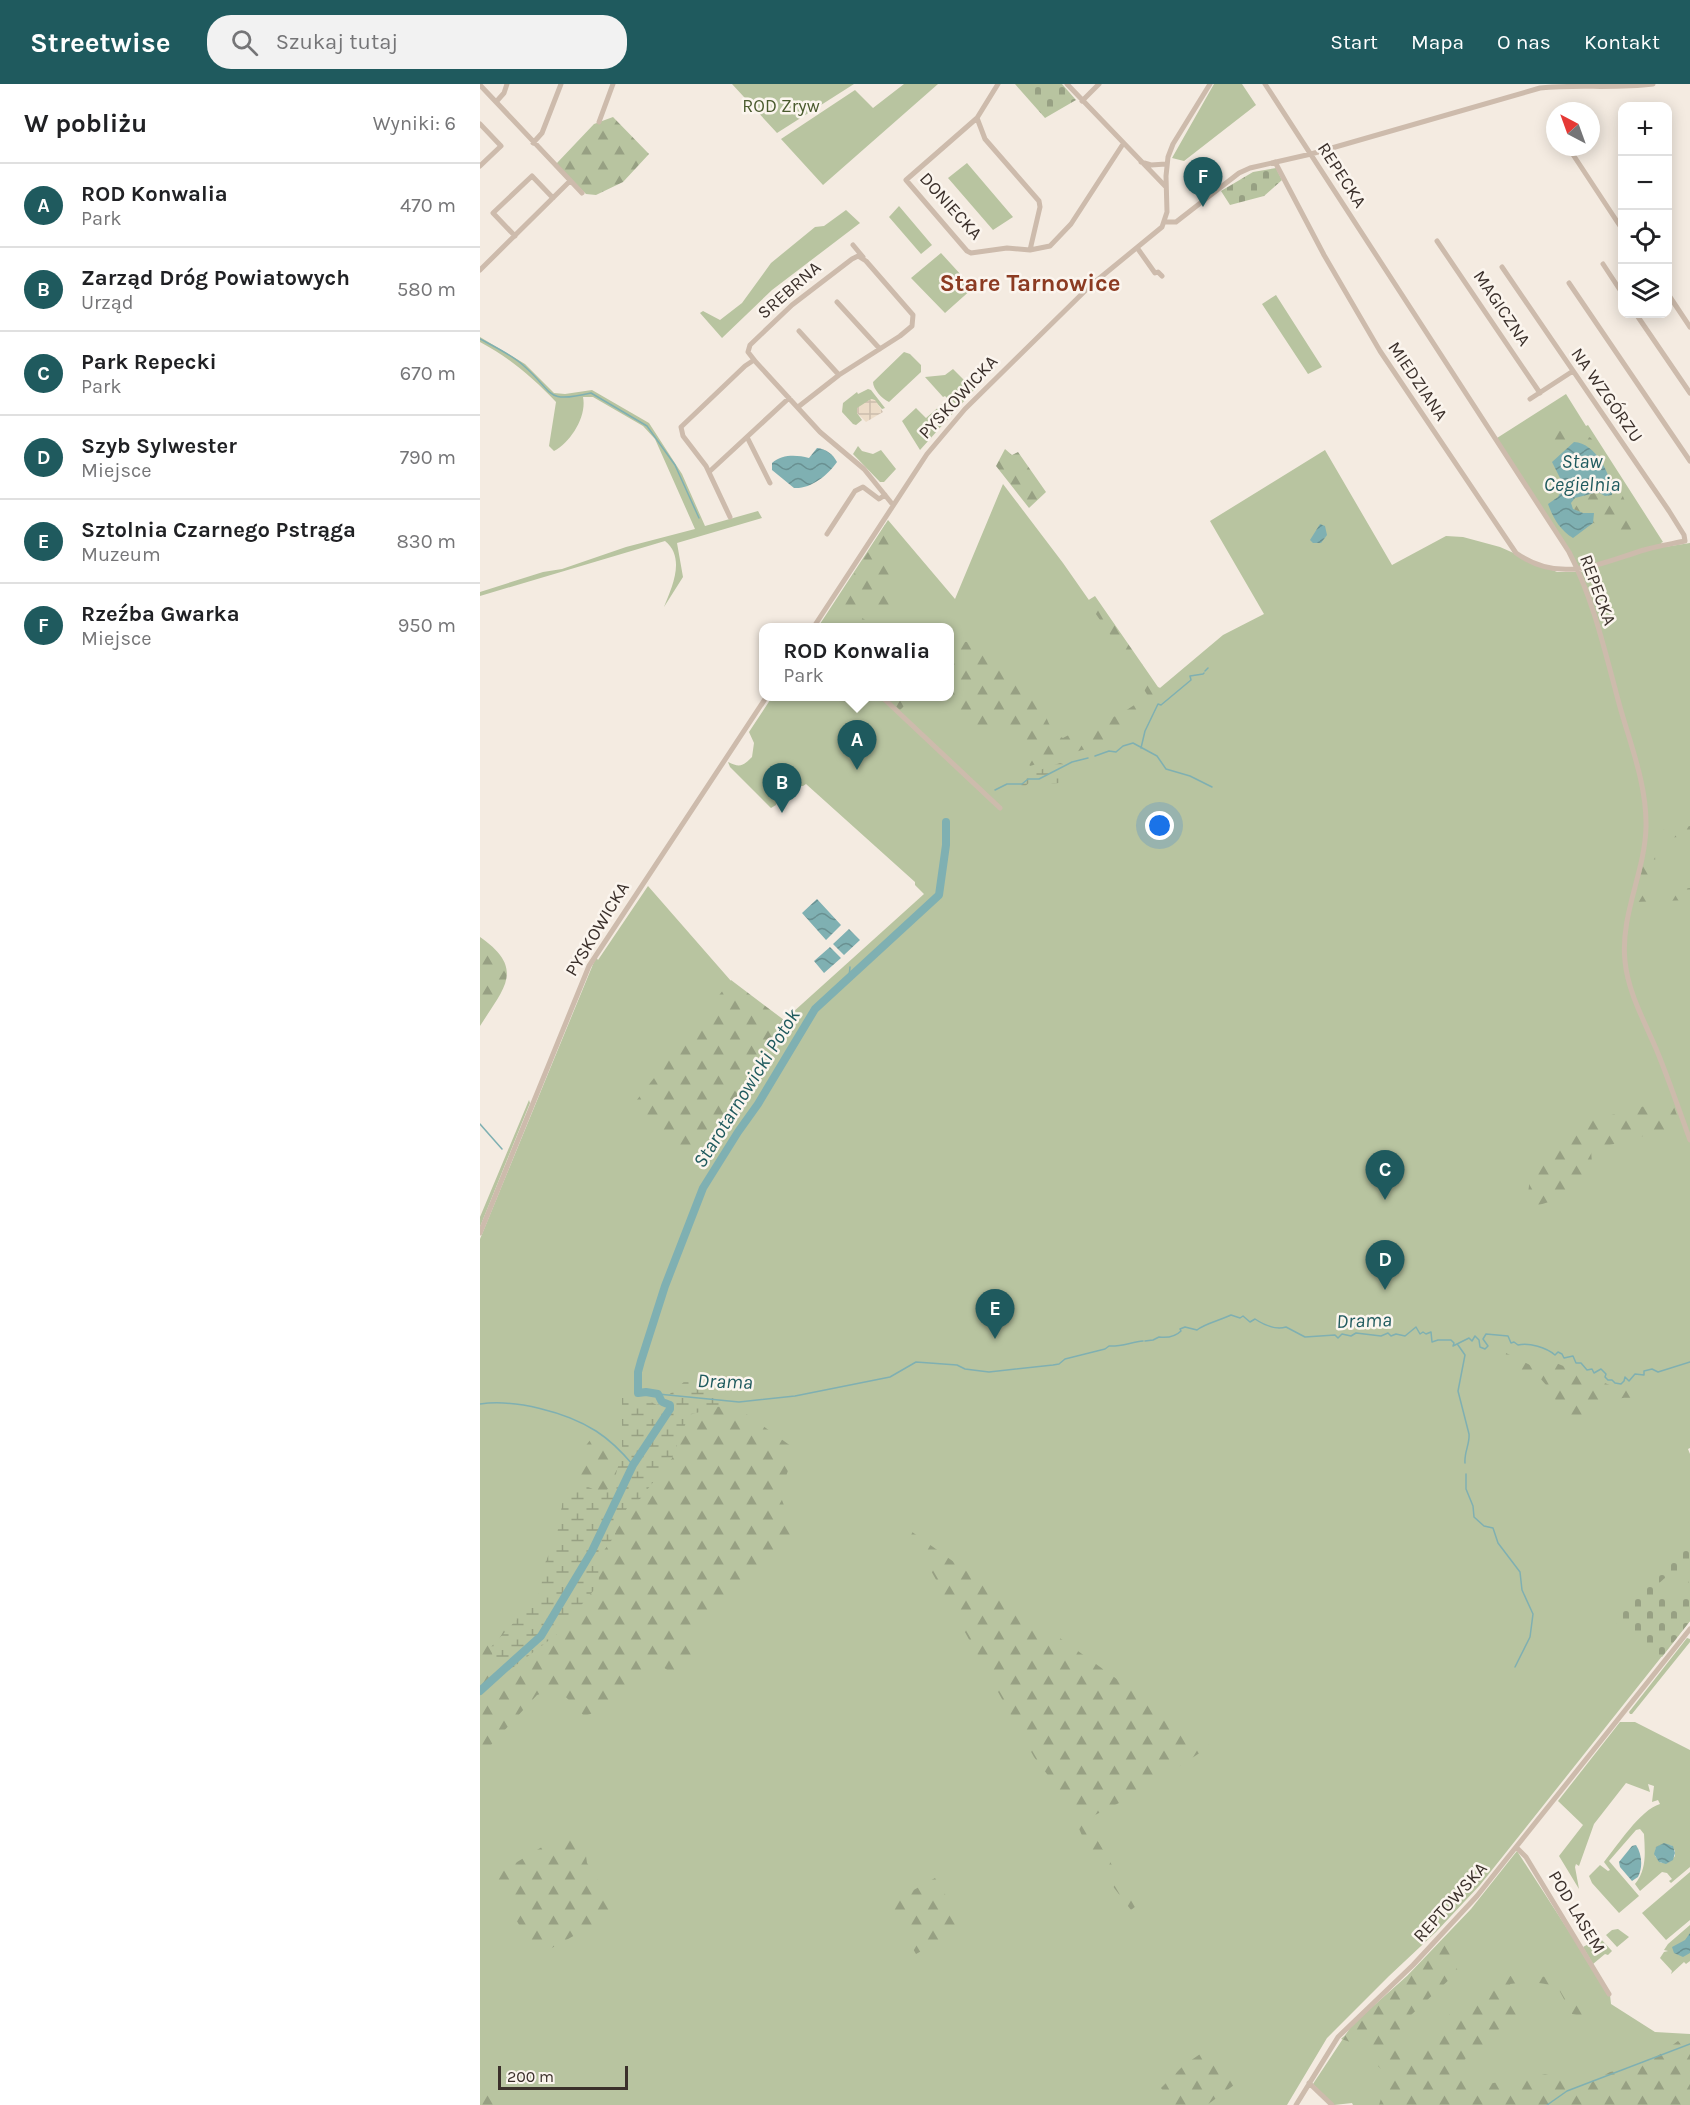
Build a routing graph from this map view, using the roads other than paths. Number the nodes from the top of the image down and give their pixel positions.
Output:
1 (507, 84) edge
2 (561, 84) edge
3 (614, 84) edge
4 (998, 84) edge
5 (1067, 84) edge
6 (1099, 84) edge
7 (1210, 84) edge
8 (1265, 84) edge
9 (1653, 84) edge
10 (480, 85) edge
11 (1553, 85) edge
12 (1540, 86) edge
13 (1614, 86) edge
14 (1082, 101) junction
15 (496, 102) junction
16 (977, 118) junction
17 (599, 122) dead end
18 (480, 124) edge
19 (534, 143) junction
20 (1124, 144) junction
21 (1311, 154) junction
22 (1574, 156) edge
23 (1141, 162) junction
24 (1275, 162) junction
25 (1166, 164) junction
26 (480, 166) edge
27 (526, 170) dead end
28 (532, 176) junction
29 (1166, 176) junction
30 (1157, 177) junction
31 (570, 181) junction
32 (1166, 188) junction
33 (582, 194) dead end
34 (553, 198) junction
35 (1165, 222) junction
36 (1618, 222) edge
37 (515, 236) junction
38 (1437, 242) dead end
39 (853, 245) dead end
40 (1138, 249) junction
41 (1030, 250) junction
42 (866, 261) junction
43 (1603, 264) dead end
44 (481, 267) edge
45 (1502, 267) dead end
46 (1162, 276) dead end
47 (1569, 283) dead end
48 (1618, 286) edge
49 (1672, 300) edge
50 (837, 302) dead end
51 (1639, 318) edge
52 (1690, 327) edge
53 (799, 331) dead end
54 (880, 349) junction
55 (755, 361) junction
56 (1573, 371) junction
57 (839, 375) junction
58 (1540, 393) junction
59 (1690, 393) edge
60 (789, 398) junction
61 (1530, 399) dead end
62 (798, 407) junction
63 (747, 437) junction
64 (1690, 461) edge
65 (709, 472) junction
66 (770, 483) dead end
67 (885, 495) junction
68 (893, 505) junction
69 (730, 517) dead end
70 (827, 534) dead end
71 (1578, 570) junction
72 (816, 623) edge
73 (764, 701) edge
74 (886, 701) edge
75 (1000, 808) dead end
76 (1690, 1140) edge
77 (480, 1233) edge
78 (1690, 1629) edge
79 (1517, 1848) junction
80 (1609, 1994) dead end
81 (1309, 2084) junction
82 (1296, 2105) edge
83 (1332, 2105) edge

1 - 15 street
2 - 19 street
3 - 17 street
4 - 16 street, DONIECKA
5 - 14 street
6 - 14 street
7 - 25 street
8 - 21 street, REPECKA
9 - 13 street
10 - 15 street
11 - 12 street
11 - 13 street
12 - 21 street
14 - 20 street
15 - 19 street
16 - 41 street
16 - 41 street, DONIECKA
18 - 26 street
19 - 31 street
20 - 23 street
20 - 41 street, DONIECKA
21 - 24 street
21 - 71 street, REPECKA
22 - 36 street
23 - 25 street
23 - 30 street
24 - 35 street
24 - 71 street, MIEDZIANA
25 - 29 street
27 - 28 street
28 - 34 street
28 - 37 street
29 - 30 street
29 - 32 street
30 - 32 street
31 - 33 street
31 - 34 street
32 - 35 street
34 - 37 street
35 - 40 street, PYSKOWICKA
37 - 44 street
38 - 58 street, MAGICZNA
39 - 42 street
40 - 46 street
40 - 68 street, PYSKOWICKA
42 - 54 street
42 - 55 street, SREBRNA
43 - 48 street
45 - 56 street, NA WZGÓRZU
47 - 64 street
49 - 52 street
50 - 54 street
51 - 59 street
53 - 57 street, SREBRNA
54 - 57 street
55 - 60 street
55 - 65 street
56 - 58 street
56 - 71 street, NA WZGÓRZU
57 - 62 street
58 - 61 street
60 - 62 street
60 - 63 street
62 - 67 street
63 - 65 street
63 - 66 street
65 - 69 street
67 - 68 street
67 - 70 street
68 - 72 street, PYSKOWICKA
71 - 76 street, REPECKA
73 - 77 street, PYSKOWICKA
74 - 75 street
78 - 79 street, REPTOWSKA
79 - 80 street, POD LASEM
79 - 81 street, REPTOWSKA
81 - 82 street, REPTOWSKA
81 - 83 street

